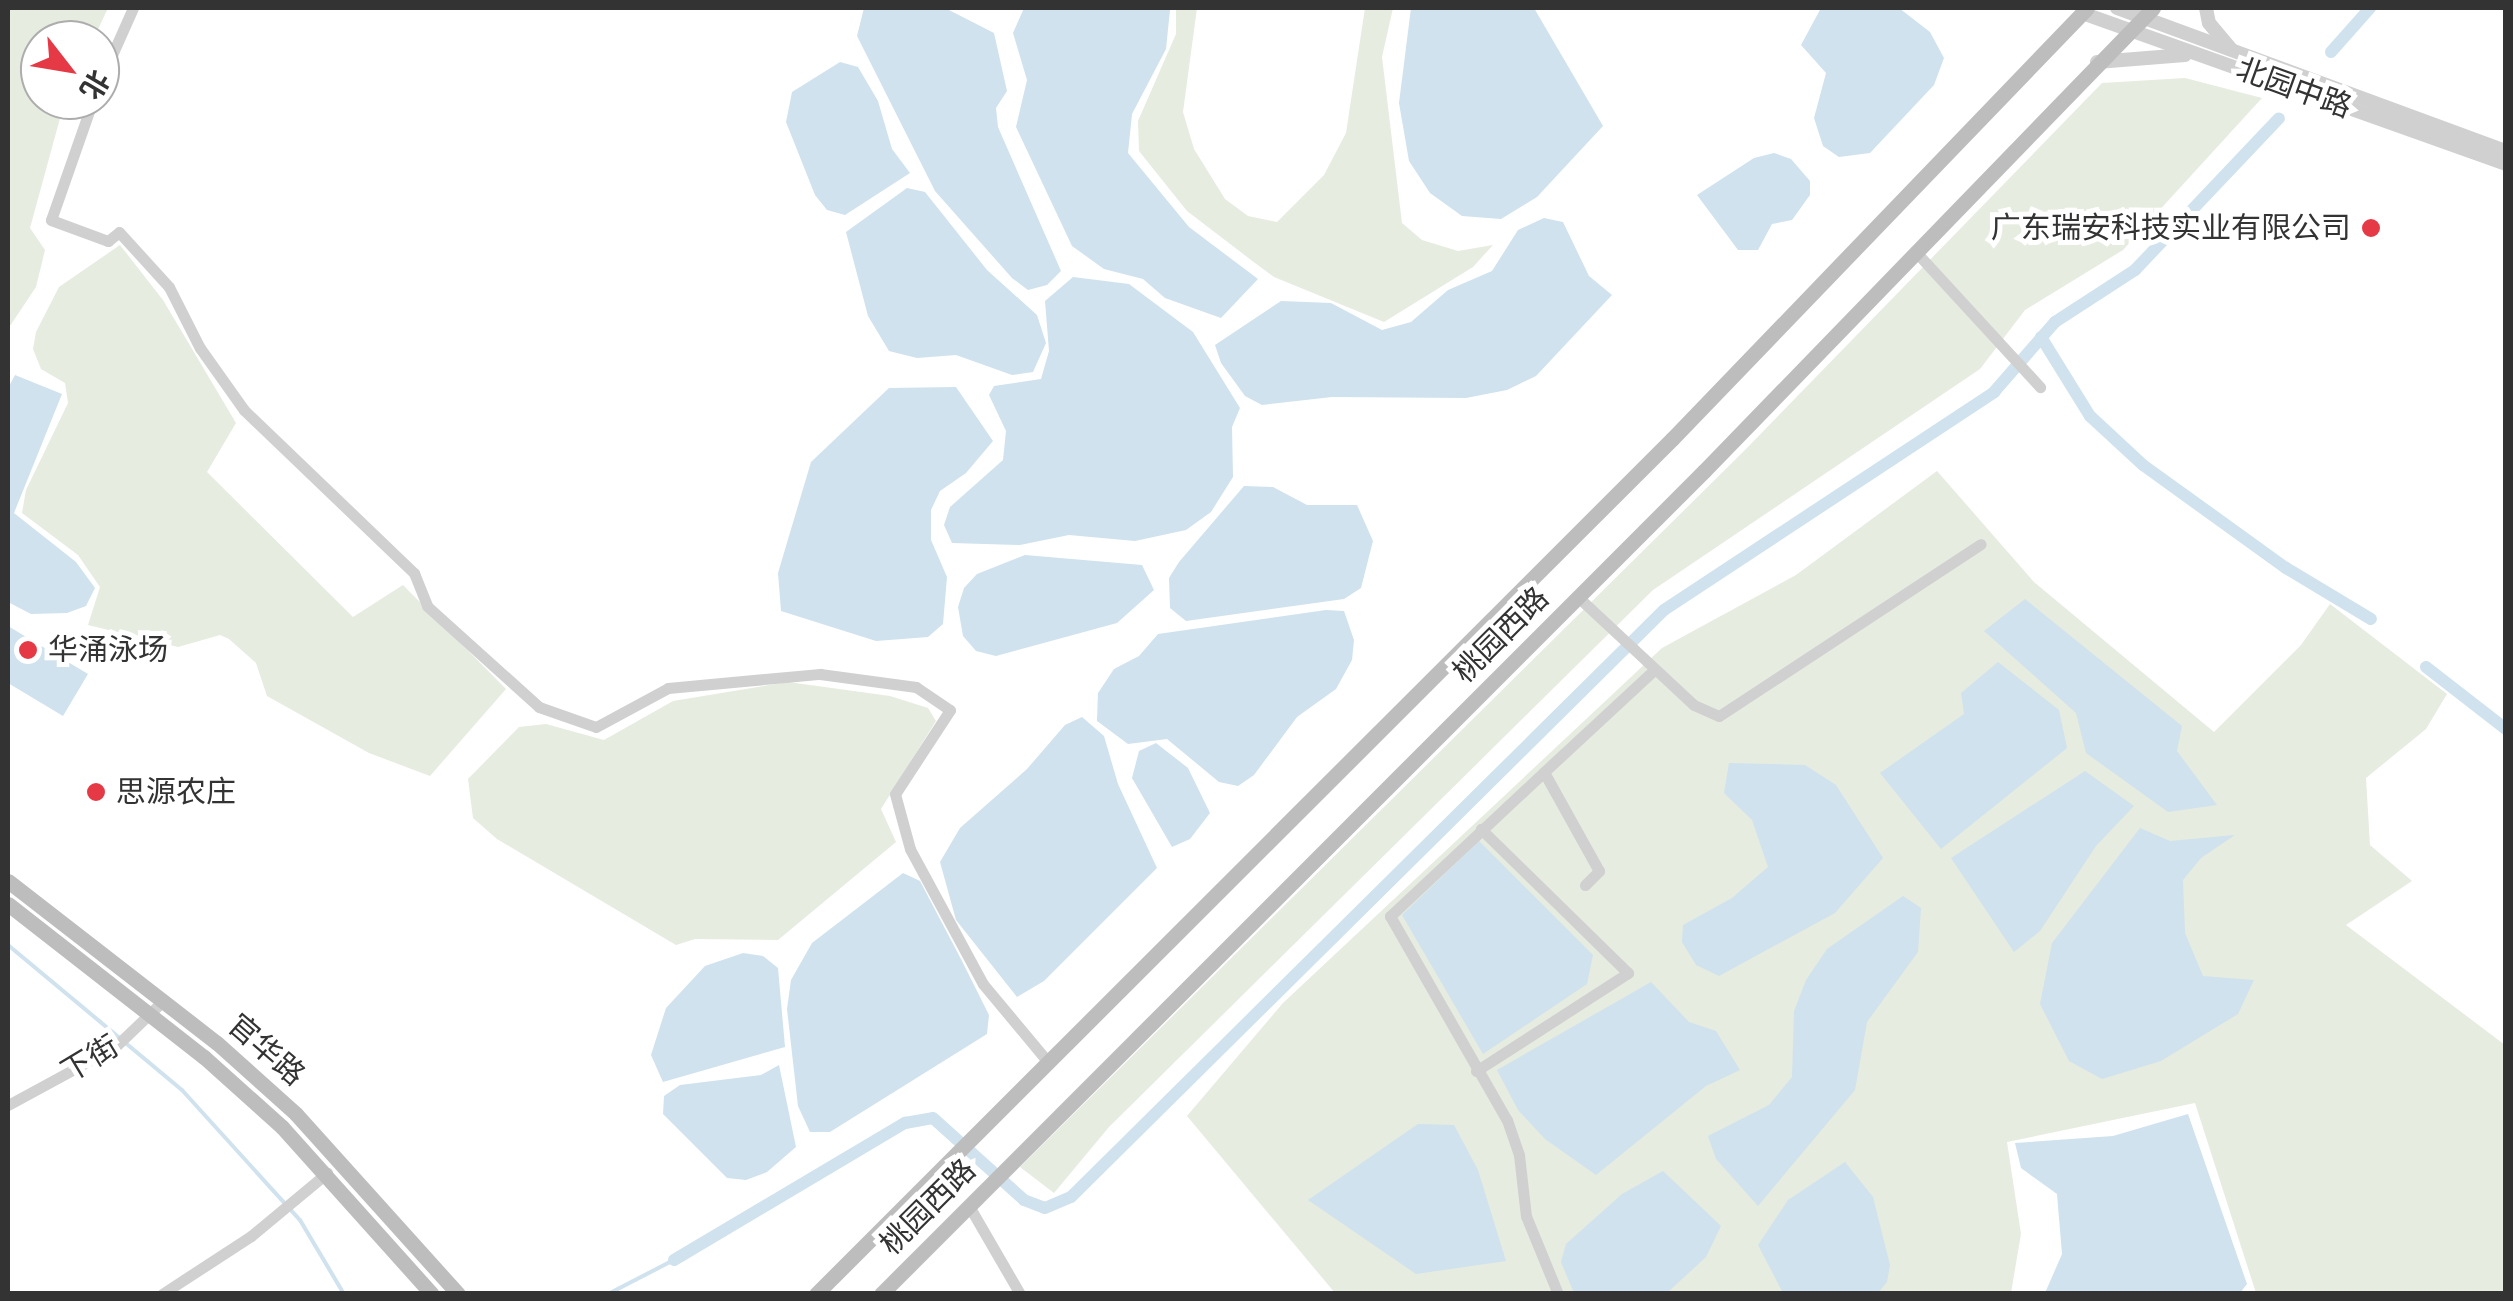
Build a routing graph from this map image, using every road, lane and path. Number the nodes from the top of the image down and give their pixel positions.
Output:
1 (133, 8) edge
2 (2117, 8) edge
3 (2206, 8) edge
4 (2085, 10) edge
5 (2148, 12) edge
6 (2130, 30) junction
7 (120, 37) edge
8 (2232, 50) junction
9 (2203, 56) junction
10 (2097, 62) junction
11 (86, 120) edge
12 (2506, 151) edge
13 (2506, 164) edge
14 (1916, 251) junction
15 (2040, 387) dead end
16 (1981, 544) dead end
17 (1578, 597) junction
18 (1654, 670) junction
19 (1544, 772) junction
20 (1481, 829) junction
21 (8, 881) edge
22 (1585, 885) dead end
23 (8, 904) edge
24 (163, 1001) junction
25 (149, 1015) junction
26 (1048, 1062) junction
27 (1476, 1071) junction
28 (8, 1105) edge
29 (327, 1173) junction
30 (974, 1200) junction
31 (162, 1294) edge
32 (432, 1294) edge
33 (458, 1294) edge
34 (816, 1294) edge
35 (881, 1294) edge
36 (1020, 1294) edge
37 (1558, 1294) edge

1 - 7 street
2 - 5 street, 北园中路
3 - 8 street
4 - 6 street, 北园中路
4 - 26 main road, 桃园西路
5 - 6 main road, 桃园西路
5 - 8 street, 北园中路
6 - 9 street, 北园中路
6 - 10 main road, 桃园西路
8 - 12 street, 北园中路
9 - 10 street
9 - 13 street, 北园中路
10 - 14 main road, 桃园西路
11 - 26 street
14 - 15 street
14 - 17 main road, 桃园西路
16 - 18 street
17 - 18 street
17 - 30 main road, 桃园西路
18 - 19 street
19 - 20 street
19 - 22 street
20 - 27 street
20 - 27 street
21 - 24 main road, 官华路
23 - 25 main road, 官华路
24 - 25 street, 下街
24 - 33 main road, 官华路
25 - 28 street, 下街
25 - 29 main road, 官华路
26 - 34 main road, 桃园西路
27 - 37 street
29 - 31 street
29 - 32 main road, 官华路
30 - 35 main road, 桃园西路
30 - 36 street

